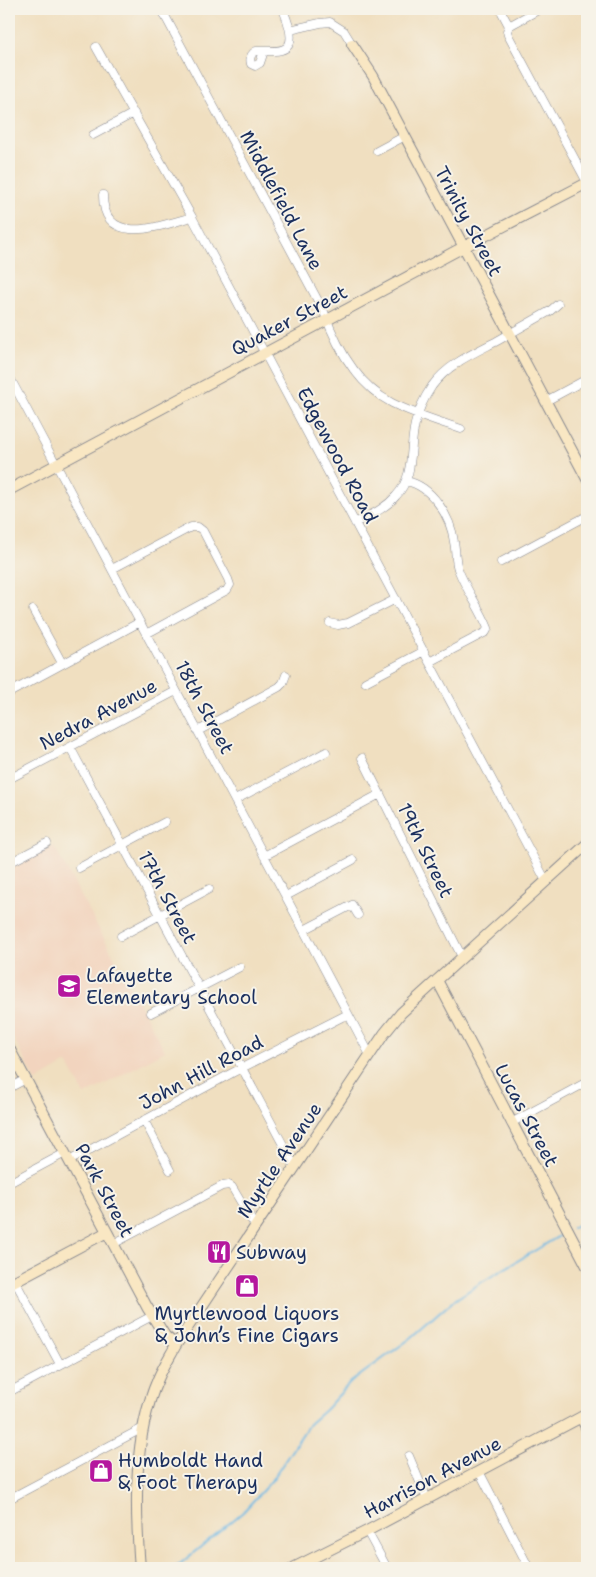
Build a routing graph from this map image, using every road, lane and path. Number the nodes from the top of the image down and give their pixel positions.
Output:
1 (283, 9) edge
2 (500, 9) edge
3 (540, 9) edge
4 (164, 14) dead end
5 (509, 26) junction
6 (290, 30) junction
7 (352, 44) joint
8 (96, 47) dead end
9 (264, 51) dead end
10 (134, 113) junction
11 (93, 135) dead end
12 (405, 136) junction
13 (377, 151) dead end
14 (587, 183) edge
15 (103, 195) dead end
16 (192, 218) junction
17 (463, 247) junction
18 (558, 304) dead end
19 (327, 320) junction
20 (510, 334) junction
21 (265, 354) junction
22 (9, 376) edge
23 (587, 379) edge
24 (546, 401) junction
25 (418, 414) junction
26 (461, 429) dead end
27 (56, 465) junction
28 (586, 473) edge
29 (406, 481) junction
30 (9, 490) edge
31 (587, 516) edge
32 (356, 523) junction
33 (501, 562) dead end
34 (112, 569) junction
35 (396, 598) junction
36 (33, 610) dead end
37 (140, 622) junction
38 (330, 623) dead end
39 (146, 634) junction
40 (424, 651) junction
41 (429, 662) junction
42 (62, 663) junction
43 (286, 675) dead end
44 (365, 682) dead end
45 (176, 691) junction
46 (9, 693) edge
47 (198, 731) junction
48 (70, 747) junction
49 (326, 752) dead end
50 (362, 758) dead end
51 (9, 779) edge
52 (380, 794) junction
53 (234, 800) junction
54 (165, 822) dead end
55 (47, 842) dead end
56 (587, 844) edge
57 (122, 846) junction
58 (264, 856) junction
59 (353, 860) dead end
60 (9, 863) edge
61 (79, 868) dead end
62 (546, 881) junction
63 (209, 889) dead end
64 (286, 896) junction
65 (358, 915) dead end
66 (160, 916) junction
67 (304, 930) junction
68 (121, 936) dead end
69 (462, 957) junction
70 (240, 967) dead end
71 (437, 980) junction
72 (199, 988) junction
73 (151, 1013) dead end
74 (348, 1014) junction
75 (9, 1048) edge
76 (370, 1055) junction
77 (242, 1068) junction
78 (26, 1079) junction
79 (587, 1082) edge
80 (9, 1088) edge
81 (144, 1120) junction
82 (511, 1123) junction
83 (67, 1157) junction
84 (295, 1167) junction
85 (170, 1170) dead end
86 (9, 1183) edge
87 (255, 1226) junction
88 (107, 1232) junction
89 (114, 1244) junction
90 (587, 1266) edge
91 (12, 1282) edge
92 (152, 1316) junction
93 (176, 1345) junction
94 (60, 1364) junction
95 (9, 1392) edge
96 (584, 1416) edge
97 (143, 1428) junction
98 (587, 1429) edge
99 (409, 1456) dead end
100 (478, 1472) junction
101 (10, 1497) edge
102 (427, 1499) junction
103 (367, 1531) junction
104 (140, 1568) edge
105 (293, 1568) edge
106 (387, 1568) edge
107 (529, 1568) edge

1 - 6 street
2 - 5 street
3 - 5 street
4 - 19 street, Middlefield Lane
5 - 14 street
6 - 7 street, Trinity Street
6 - 9 street
7 - 12 street, Trinity Street
8 - 10 street, Edgewood Road
10 - 11 street
10 - 16 street, Edgewood Road
12 - 13 street
12 - 17 street, Trinity Street
14 - 17 street, Quaker Street
15 - 16 street
16 - 21 street, Edgewood Road
17 - 19 street, Quaker Street
17 - 20 street, Trinity Street
18 - 20 street
19 - 21 street, Quaker Street
19 - 25 street, Middlefield Lane
20 - 24 street, Trinity Street
20 - 25 street
21 - 27 street, Quaker Street
21 - 32 street, Edgewood Road
22 - 27 street, 18th Street
23 - 24 street
24 - 28 street, Trinity Street
25 - 26 street, Middlefield Lane
25 - 29 street
27 - 30 street, Quaker Street
27 - 34 street, 18th Street
29 - 32 street
29 - 41 street
31 - 33 street
32 - 35 street, Edgewood Road
34 - 37 street, 18th Street
34 - 39 street
35 - 38 street
35 - 40 street, Edgewood Road
36 - 42 street
37 - 39 street, 18th Street
37 - 42 street
39 - 45 street, 18th Street
40 - 41 street, Edgewood Road
40 - 44 street
41 - 62 street, Edgewood Road
42 - 46 street
43 - 47 street
45 - 47 street, 18th Street
45 - 48 street, Nedra Avenue
47 - 53 street, 18th Street
48 - 51 street, Nedra Avenue
48 - 57 street, 17th Street
49 - 53 street
50 - 52 street, 19th Street
52 - 58 street
52 - 69 street, 19th Street
53 - 58 street, 18th Street
54 - 57 street
55 - 60 street
56 - 62 street, Myrtle Avenue
57 - 61 street
57 - 66 street, 17th Street
58 - 64 street, 18th Street
59 - 64 street
62 - 69 street, Myrtle Avenue
63 - 66 street
64 - 67 street, 18th Street
65 - 67 street
66 - 68 street
66 - 72 street, 17th Street
67 - 74 street, 18th Street
69 - 71 street, Myrtle Avenue
70 - 72 street
71 - 76 street, Myrtle Avenue
71 - 82 street, Lucas Street
72 - 73 street
72 - 77 street, 17th Street
74 - 76 street, 18th Street
74 - 77 street, John Hill Road
75 - 78 street, Park Street
76 - 84 street, Myrtle Avenue
77 - 81 street, John Hill Road
77 - 84 street, 17th Street
78 - 80 street
78 - 83 street, Park Street
79 - 82 street
81 - 83 street, John Hill Road
81 - 85 street
82 - 90 street, Lucas Street
83 - 86 street, John Hill Road
83 - 88 street, Park Street
84 - 87 street, Myrtle Avenue
87 - 89 street
87 - 93 street, Myrtle Avenue
88 - 89 street, Park Street
88 - 91 street
89 - 92 street, Park Street
91 - 94 street
92 - 93 street, Park Street
92 - 94 street
93 - 97 street, Myrtle Avenue
94 - 95 street
96 - 98 street
96 - 100 street, Harrison Avenue
97 - 101 street
97 - 104 street, Myrtle Avenue
99 - 102 street
100 - 102 street, Harrison Avenue
100 - 107 street
102 - 103 street, Harrison Avenue
103 - 105 street, Harrison Avenue
103 - 106 street

